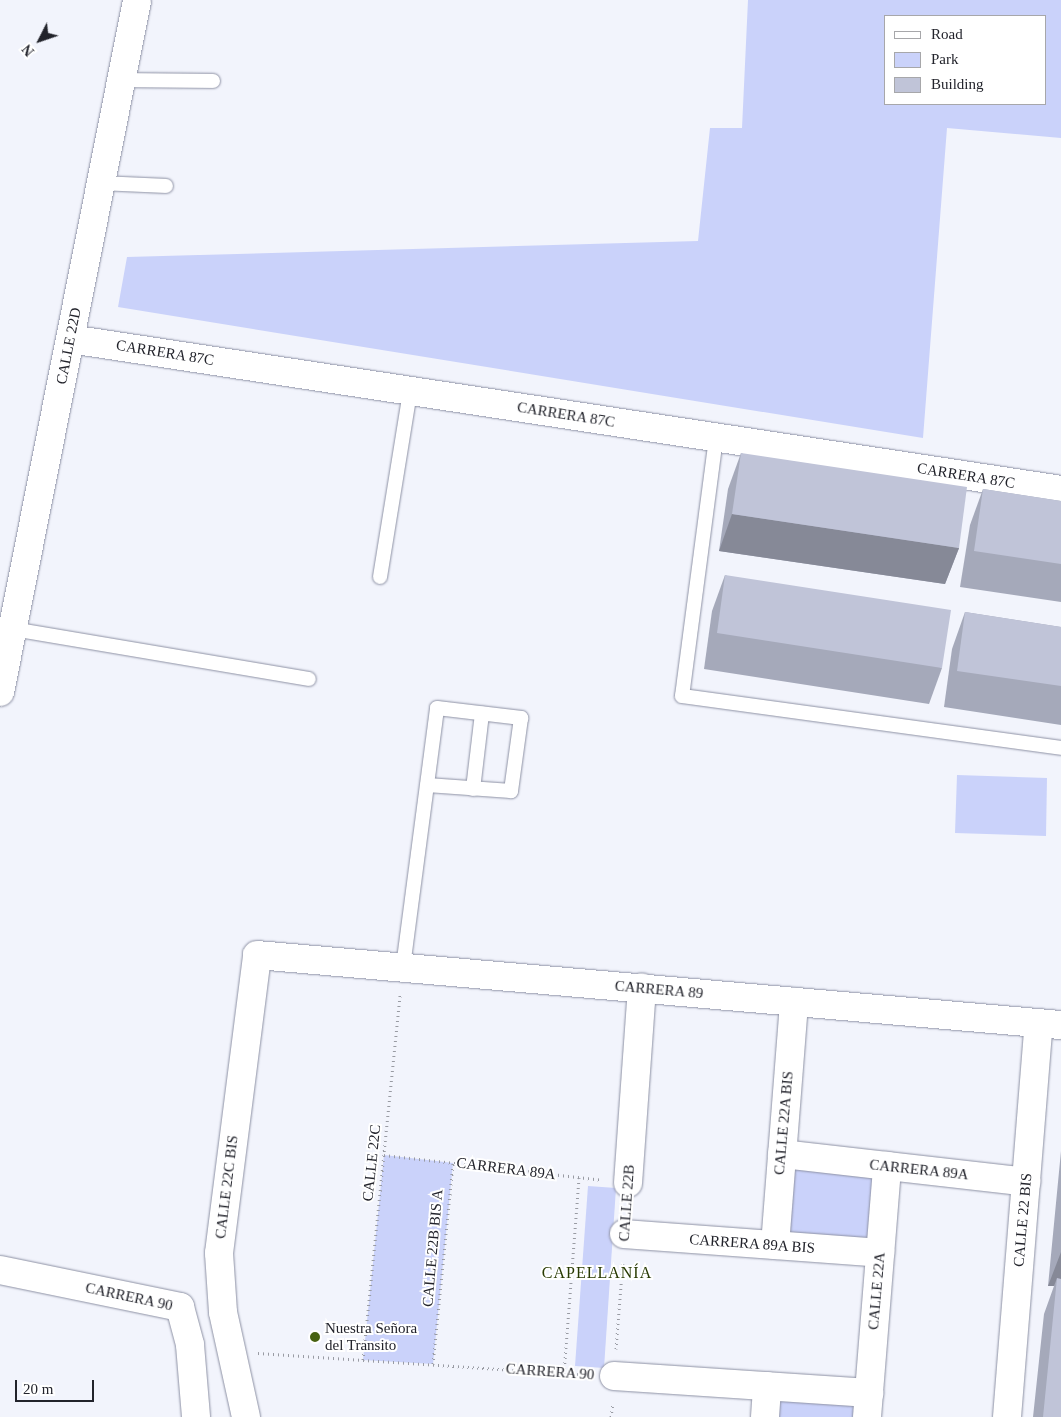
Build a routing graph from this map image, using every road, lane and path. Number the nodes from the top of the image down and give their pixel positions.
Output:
1 (137, 1) edge
2 (122, 80) junction
3 (213, 81) dead end
4 (101, 183) junction
5 (166, 186) dead end
6 (70, 338) junction
7 (410, 391) junction
8 (716, 438) junction
9 (1061, 490) edge
10 (380, 577) dead end
11 (13, 629) junction
12 (309, 679) dead end
13 (0, 692) edge
14 (482, 714) junction
15 (1061, 748) edge
16 (427, 785) junction
17 (473, 788) junction
18 (257, 955) joint
19 (403, 967) junction
20 (642, 988) junction
21 (794, 1002) junction
22 (1050, 1024) edge
23 (782, 1154) junction
24 (384, 1155) junction
25 (453, 1163) junction
26 (887, 1166) junction
27 (579, 1178) junction
28 (1026, 1182) junction
29 (628, 1183) joint
30 (624, 1234) joint
31 (775, 1245) junction
32 (880, 1253) junction
33 (0, 1270) edge
34 (231, 1351) junction
35 (363, 1360) junction
36 (433, 1364) junction
37 (564, 1373) junction
38 (614, 1376) junction
39 (767, 1386) junction
40 (868, 1405) edge
41 (196, 1417) edge
42 (246, 1417) edge
43 (612, 1417) edge
44 (765, 1417) edge
45 (1007, 1417) edge

1 - 2 street, CALLE 22D
2 - 3 lane
2 - 4 street, CALLE 22D
4 - 5 lane
4 - 6 street, CALLE 22D
6 - 7 street, CARRERA 87C
6 - 11 street, CALLE 22D
7 - 8 street, CARRERA 87C
7 - 10 lane
8 - 9 street, CARRERA 87C
8 - 15 lane
11 - 12 lane
11 - 13 street, CALLE 22D
14 - 16 lane
14 - 17 lane
14 - 17 lane
16 - 17 lane
16 - 19 lane
18 - 19 street, CARRERA 89
18 - 34 street, CALLE 22C BIS
19 - 20 street, CARRERA 89
19 - 24 path, CALLE 22C
20 - 21 street, CARRERA 89
20 - 29 street, CALLE 22B
21 - 22 street, CARRERA 89
21 - 23 street, CALLE 22A BIS
22 - 28 street, CALLE 22 BIS
23 - 26 street, CARRERA 89A
23 - 31 street, CALLE 22A BIS
24 - 25 path, CARRERA 89A
24 - 35 path, CALLE 22C
25 - 27 path, CARRERA 89A
25 - 36 path, CALLE 22B BIS A
26 - 28 street, CARRERA 89A
26 - 32 street, CALLE 22A
27 - 29 path, CARRERA 89A
27 - 37 path
28 - 45 street, CALLE 22 BIS
30 - 31 street, CARRERA 89A BIS
30 - 38 path, CALLE 22B
31 - 32 street, CARRERA 89A BIS
32 - 40 street, CALLE 22A
33 - 41 street, CARRERA 90
34 - 35 path, CARRERA 90
34 - 42 street, CALLE 22C BIS
35 - 36 path, CARRERA 90
36 - 37 path, CARRERA 90
37 - 38 path, CARRERA 90
38 - 39 street, CARRERA 90
38 - 43 path, CALLE 22B
39 - 40 street, CARRERA 90
39 - 44 street

